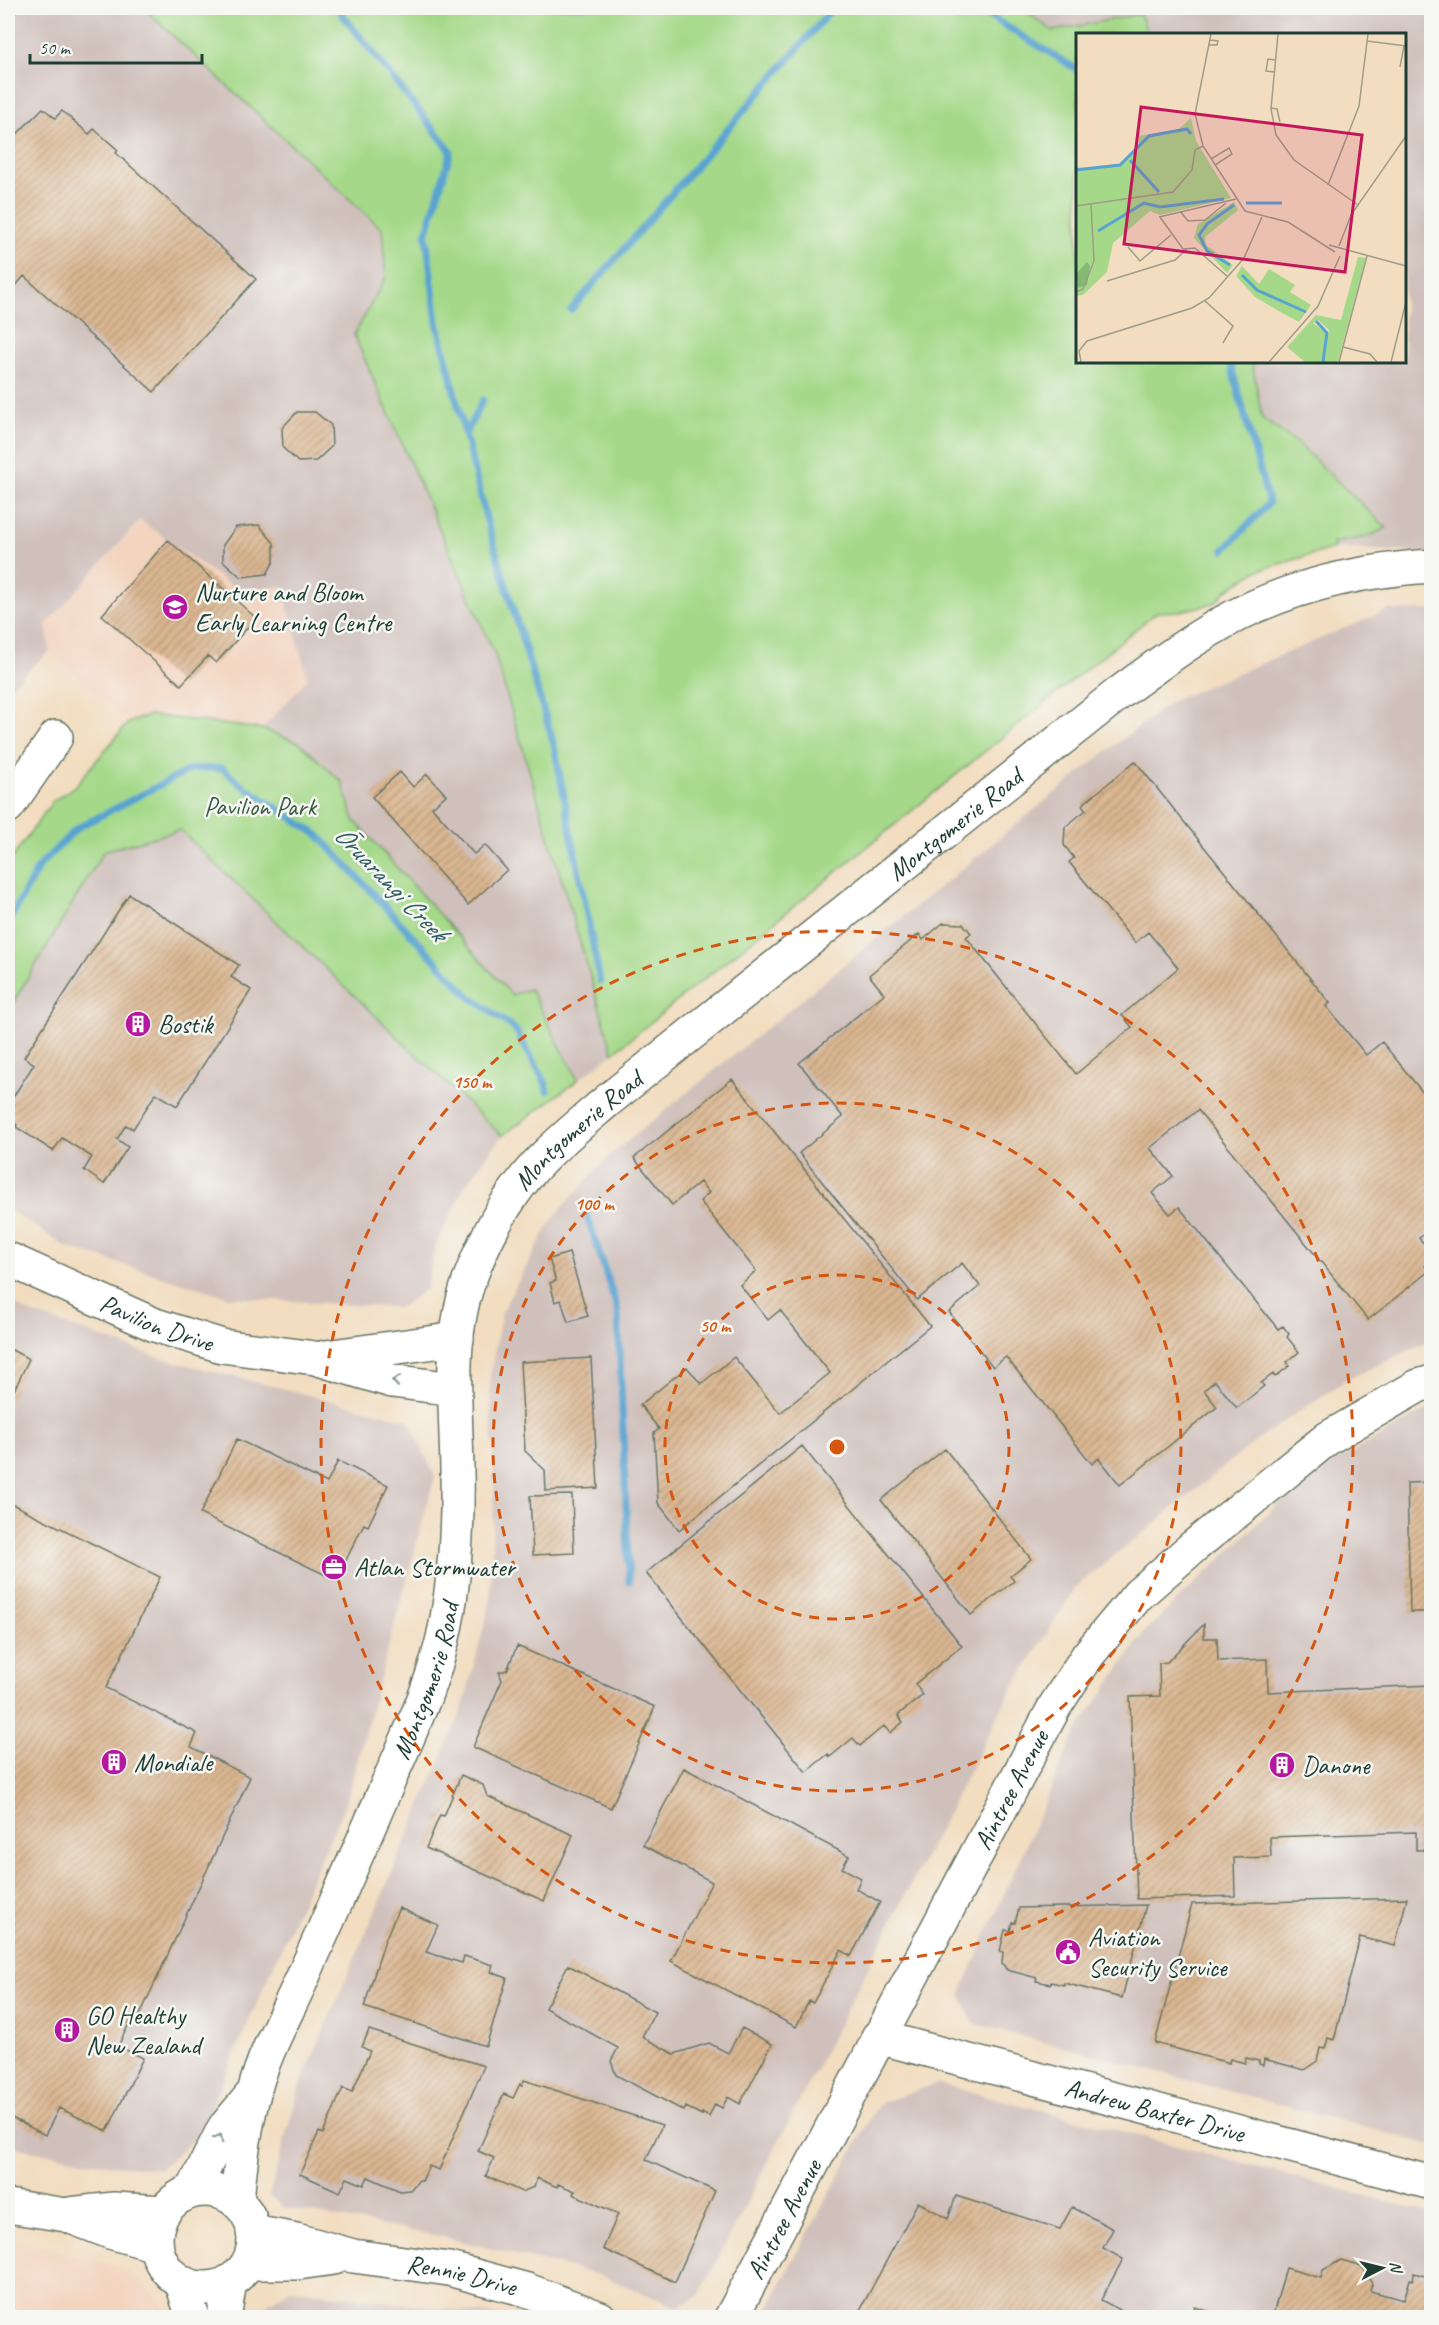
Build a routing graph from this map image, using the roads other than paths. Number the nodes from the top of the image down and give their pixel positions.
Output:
1 (1431, 566) edge
2 (56, 737) dead end
3 (8, 806) edge
4 (8, 1259) edge
5 (457, 1339) junction
6 (315, 1358) junction
7 (1431, 1382) edge
8 (454, 1389) junction
9 (878, 2037) junction
10 (255, 2091) junction
11 (1431, 2183) edge
12 (193, 2190) junction
13 (237, 2202) junction
14 (8, 2206) edge
15 (163, 2212) junction
16 (66, 2215) junction
17 (156, 2245) junction
18 (243, 2259) junction
19 (182, 2283) junction
20 (193, 2318) edge
21 (224, 2318) edge
22 (600, 2318) edge
23 (731, 2318) edge

1 - 5 street, Montgomerie Road
2 - 3 street
4 - 6 street, Pavilion Drive
5 - 6 street, Pavilion Drive
5 - 8 street, Montgomerie Road
8 -> 6 street, Pavilion Drive
7 - 9 street, Aintree Avenue
8 - 10 street, Montgomerie Road
9 - 11 street, Andrew Baxter Drive
9 - 23 street, Aintree Avenue
12 -> 10 street, Montgomerie Road
10 - 13 street, Montgomerie Road
12 - 13 street
12 - 15 street
13 - 18 street
14 - 16 street
15 - 16 street
15 - 17 street
16 - 17 street
17 - 19 street
18 - 19 street
18 - 21 street
18 - 22 street, Rennie Drive
19 - 20 street

